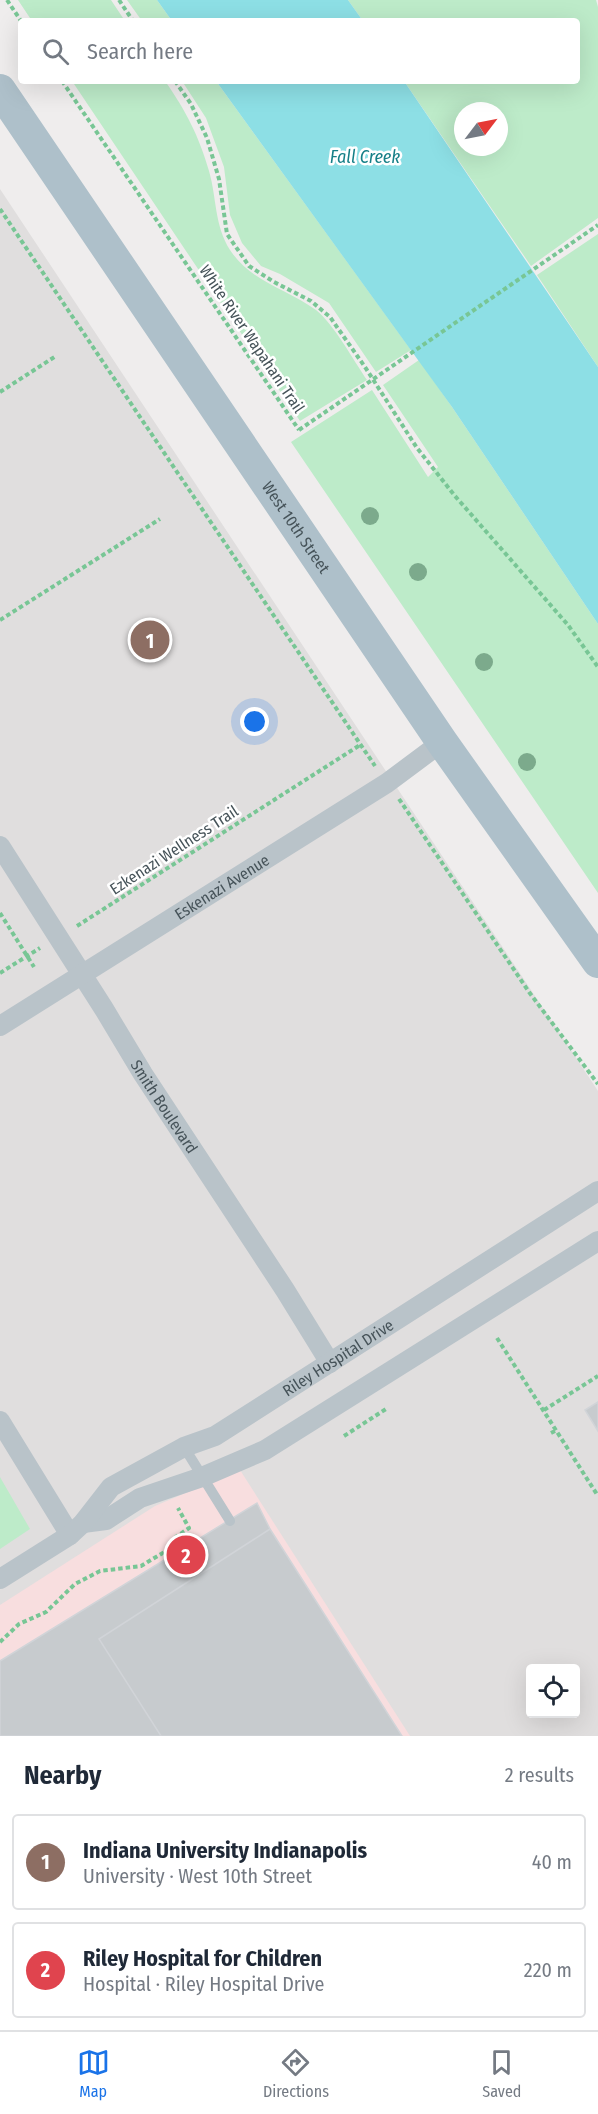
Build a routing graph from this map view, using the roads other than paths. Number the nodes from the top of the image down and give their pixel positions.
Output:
1 (1, 95) edge
2 (442, 742) junction
3 (0, 846) edge
4 (598, 962) edge
5 (82, 975) junction
6 (0, 1026) edge
7 (598, 1191) edge
8 (598, 1242) edge
9 (330, 1363) junction
10 (0, 1421) edge
11 (184, 1447) junction
12 (202, 1477) junction
13 (230, 1521) dead end
14 (77, 1529) junction
15 (0, 1579) edge

1 - 2 main road, West 10th Street
2 - 4 main road, West 10th Street
2 - 5 street, Eskenazi Avenue
3 - 5 street, Smith Boulevard
5 - 6 street, Eskenazi Avenue
5 - 9 street, Smith Boulevard
7 - 9 street, Riley Hospital Drive
8 - 12 street, Riley Hospital Drive
9 - 11 street, Riley Hospital Drive
10 - 14 street
11 - 12 lane
11 - 14 street, Riley Hospital Drive
12 - 13 lane
12 - 14 street, Riley Hospital Drive
14 - 15 street, Riley Hospital Drive

